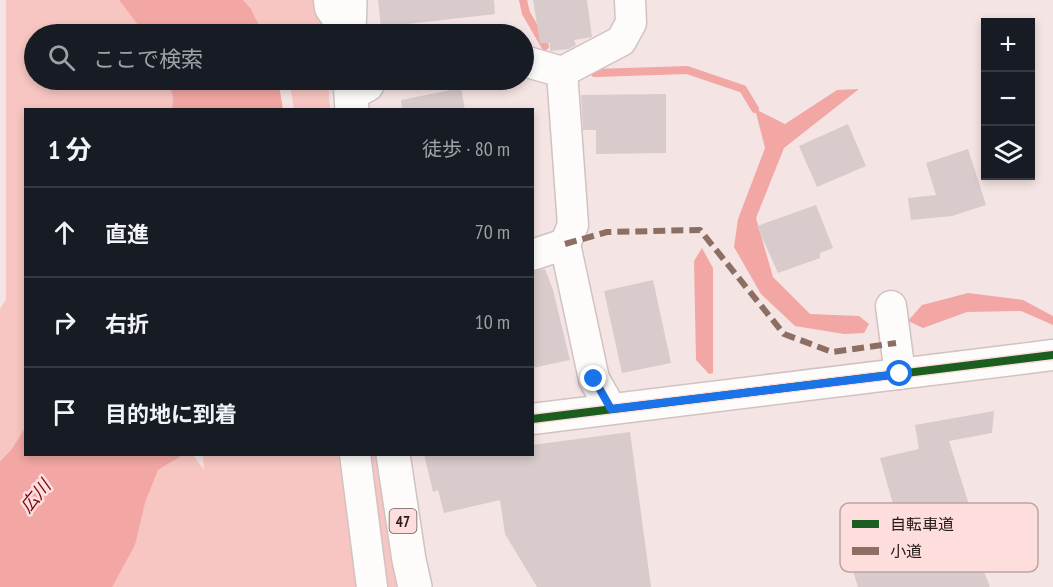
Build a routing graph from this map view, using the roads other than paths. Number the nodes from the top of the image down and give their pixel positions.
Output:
1 (328, 0) edge
2 (350, 0) edge
3 (630, 0) edge
4 (342, 24) edge
5 (349, 24) edge
6 (534, 64) edge
7 (562, 72) junction
8 (565, 244) junction
9 (534, 254) edge
10 (891, 306) dead end
11 (1053, 355) edge
12 (900, 374) junction
13 (611, 409) junction
14 (534, 419) edge
15 (355, 456) edge
16 (393, 456) edge
17 (372, 587) edge
18 (415, 587) edge

1 - 4 street
2 - 5 main road
3 - 7 street
6 - 7 street
7 - 8 street
8 - 9 street
8 - 13 street
10 - 12 street
11 - 12 street
12 - 13 street
13 - 14 street
15 - 17 street
16 - 18 main road, 47

